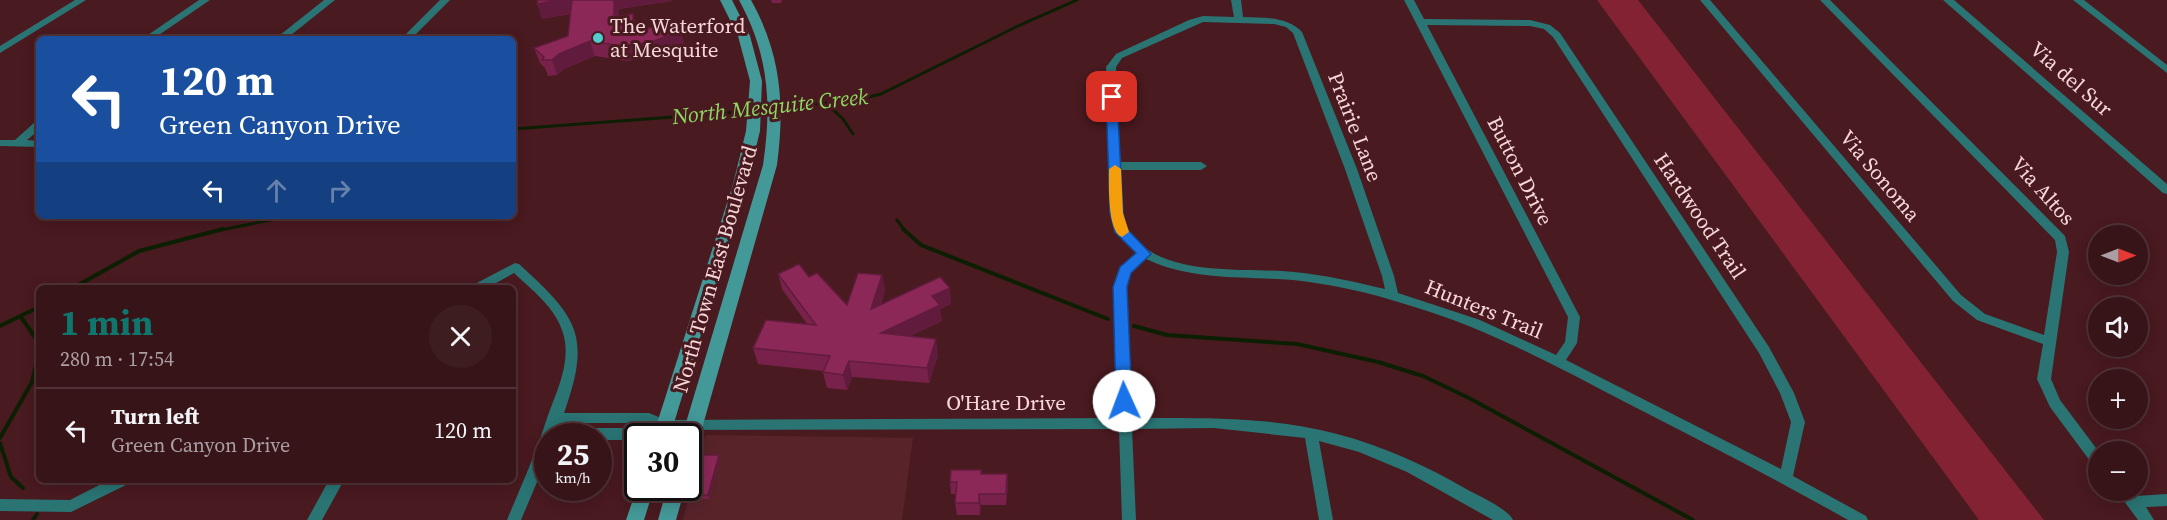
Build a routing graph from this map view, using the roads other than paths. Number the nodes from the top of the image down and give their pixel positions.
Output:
1 (81, 0) edge
2 (205, 0) edge
3 (330, 0) edge
4 (445, 0) edge
5 (726, 0) edge
6 (745, 0) edge
7 (1236, 0) edge
8 (1409, 0) edge
9 (1705, 0) edge
10 (1825, 0) edge
11 (1948, 0) edge
12 (2078, 0) edge
13 (1239, 20) junction
14 (1422, 22) junction
15 (151, 36) edge
16 (284, 36) edge
17 (409, 36) edge
18 (767, 49) junction
19 (0, 50) edge
20 (750, 54) junction
21 (2167, 70) edge
22 (36, 127) edge
23 (0, 143) edge
24 (18, 143) junction
25 (36, 144) edge
26 (1115, 166) junction
27 (1201, 166) dead end
28 (2167, 190) edge
29 (1144, 254) junction
30 (482, 285) edge
31 (1392, 295) junction
32 (2050, 342) junction
33 (1558, 361) junction
34 (554, 418) junction
35 (552, 423) edge
36 (654, 423) edge
37 (665, 423) edge
38 (695, 423) edge
39 (702, 424) edge
40 (1125, 424) junction
41 (1311, 433) junction
42 (2088, 448) edge
43 (534, 469) edge
44 (1786, 477) junction
45 (117, 483) edge
46 (335, 483) edge
47 (2148, 498) edge
48 (2167, 500) edge
49 (641, 501) edge
50 (672, 501) edge
51 (2131, 501) edge
52 (0, 505) edge
53 (314, 520) edge
54 (514, 520) edge
55 (635, 520) edge
56 (667, 520) edge
57 (1129, 520) edge
58 (1326, 520) edge
59 (1506, 520) edge
60 (1861, 520) edge
61 (2147, 520) edge

1 - 19 street
2 - 15 street
3 - 16 street
4 - 17 street
5 - 20 main road, North Town East Boulevard
6 - 18 main road, North Town East Boulevard
7 - 13 street
8 - 14 street, Button Drive
9 - 32 street, Via Sonoma
10 - 32 street, Via Altos
11 - 28 street, Via del Sur
12 - 21 street
13 - 26 street, Prairie Lane
13 - 31 street, Prairie Lane
14 - 33 street, Button Drive
14 - 44 street, Hardwood Trail
18 - 20 main road
18 - 38 main road, North Town East Boulevard
20 - 37 main road, North Town East Boulevard
22 - 24 street
23 - 24 street
24 - 25 street
26 - 27 street
26 - 29 street, Prairie Lane
29 - 31 street, Hunters Trail
29 - 40 street
30 - 34 street
31 - 33 street, Hunters Trail
32 - 42 street, Via Altos
33 - 44 street, Hunters Trail
34 - 35 street
34 - 36 street
39 - 40 street, O'Hare Drive
40 - 41 street, O'Hare Drive
40 - 57 street
41 - 58 street
41 - 59 street, O'Hare Drive
43 - 54 street
44 - 60 street
45 - 52 street
46 - 53 street
47 - 48 street
49 - 55 main road
50 - 56 main road
51 - 61 street

